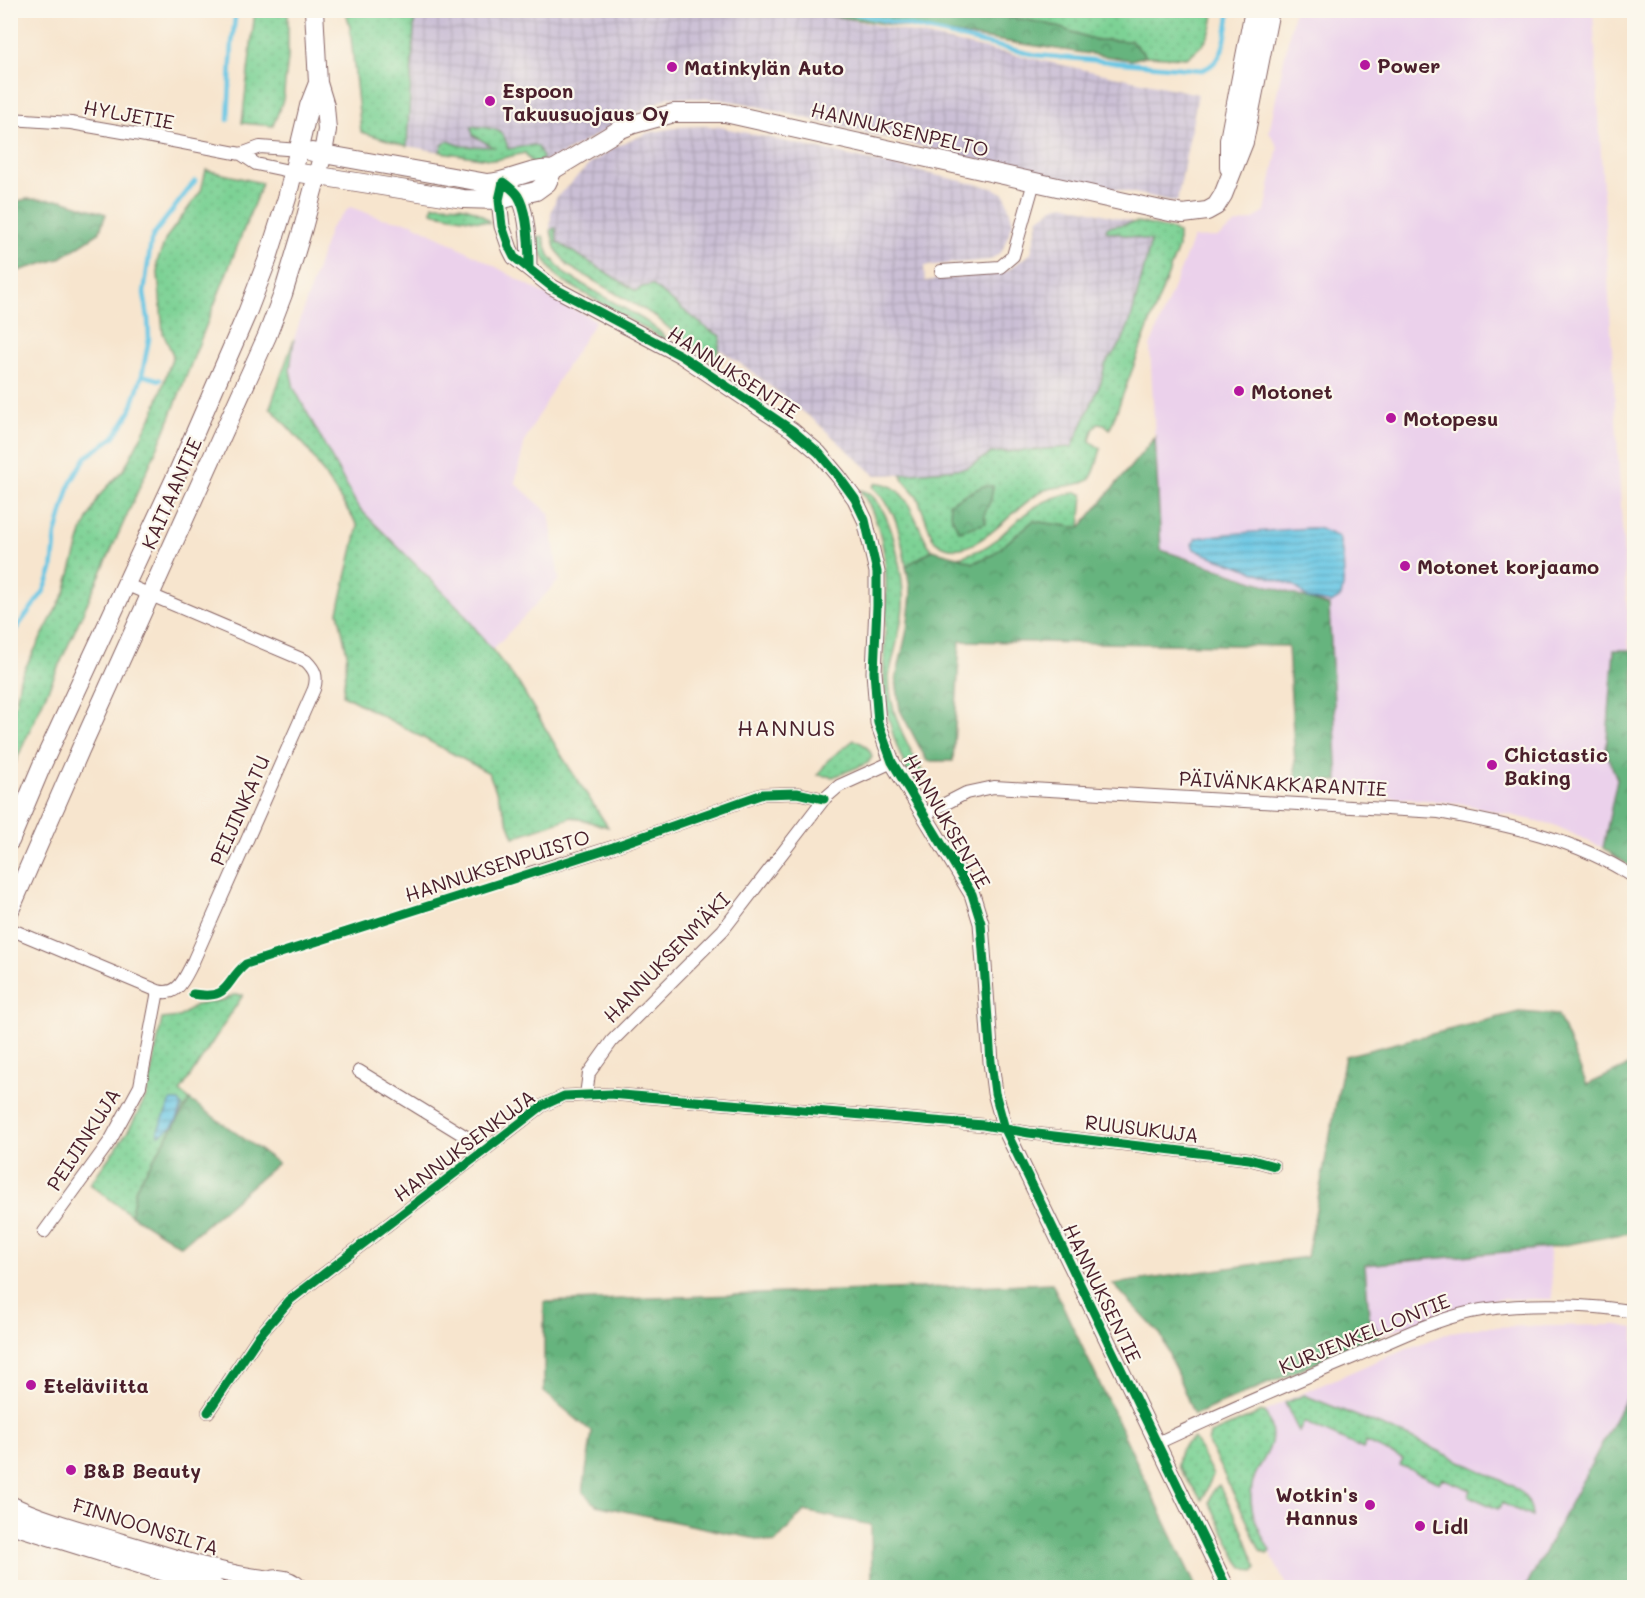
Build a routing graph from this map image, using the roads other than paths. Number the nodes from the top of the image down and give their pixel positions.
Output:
1 (314, 10) edge
2 (1254, 10) edge
3 (1270, 10) edge
4 (318, 83) junction
5 (10, 119) edge
6 (299, 150) junction
7 (323, 153) junction
8 (241, 154) junction
9 (553, 170) junction
10 (294, 172) junction
11 (318, 174) junction
12 (1230, 178) junction
13 (504, 182) junction
14 (1034, 182) junction
15 (518, 196) junction
16 (499, 200) junction
17 (529, 269) junction
18 (941, 271) dead end
19 (125, 584) junction
20 (150, 594) junction
21 (892, 762) junction
22 (824, 799) junction
23 (923, 815) junction
24 (10, 841) edge
25 (530, 873) dead end
26 (1635, 877) edge
27 (10, 910) edge
28 (10, 929) edge
29 (158, 991) junction
30 (359, 1071) dead end
31 (586, 1095) junction
32 (1005, 1129) junction
33 (486, 1149) junction
34 (1274, 1166) dead end
35 (44, 1232) dead end
36 (1635, 1312) edge
37 (208, 1412) dead end
38 (1155, 1444) junction
39 (10, 1505) edge
40 (10, 1524) edge
41 (265, 1584) edge
42 (216, 1587) edge
43 (299, 1587) edge
44 (1227, 1587) edge

1 - 4 main road, KAITAANTIE
2 - 12 main road
3 - 12 main road, HANNUKSENPELTO
4 - 6 main road, KAITAANTIE
4 - 7 main road, KAITAANTIE
5 - 8 street, HYLJETIE
6 - 7 main road, HANNUKSENPELTO
6 - 8 street, HYLJETIE
6 - 10 main road, KAITAANTIE
7 - 11 main road, KAITAANTIE
7 - 13 main road, HANNUKSENPELTO
8 - 10 street, HYLJETIE
9 - 13 main road, HANNUKSENPELTO
9 - 14 main road, HANNUKSENPELTO
9 - 15 main road, HANNUKSENPELTO
10 - 11 main road, HANNUKSENPELTO
10 - 19 main road, KAITAANTIE
11 - 16 main road, HANNUKSENPELTO
11 - 20 main road, KAITAANTIE
12 - 14 main road, HANNUKSENPELTO
13 - 15 street
13 - 16 street, HANNUKSENTIE
14 - 18 street
15 - 16 main road, HANNUKSENPELTO
15 - 17 street
16 - 17 street, HANNUKSENTIE
17 - 21 street, HANNUKSENTIE
19 - 20 street, PEIJINKATU
19 - 24 main road, KAITAANTIE
20 - 27 main road, KAITAANTIE
20 - 29 street, PEIJINKATU
21 - 22 street, HANNUKSENMÄKI
21 - 23 street, HANNUKSENTIE
22 - 25 street, HANNUKSENPUISTO
22 - 31 street, HANNUKSENMÄKI
23 - 26 street, PÄIVÄNKAKKARANTIE
23 - 32 street, HANNUKSENTIE
28 - 29 street
29 - 35 street, PEIJINKUJA
30 - 33 street
31 - 32 street, HANNUKSENKUJA
31 - 33 street, HANNUKSENKUJA
32 - 34 street, RUUSUKUJA
32 - 38 street, HANNUKSENTIE
33 - 37 street, HANNUKSENKUJA
36 - 38 street, KURJENKELLONTIE
38 - 44 street, HANNUKSENTIE
39 - 41 main road, FINNOONSILTA
40 - 42 main road, FINNOONSILTA
41 - 43 main road, FINNOONSILTA

